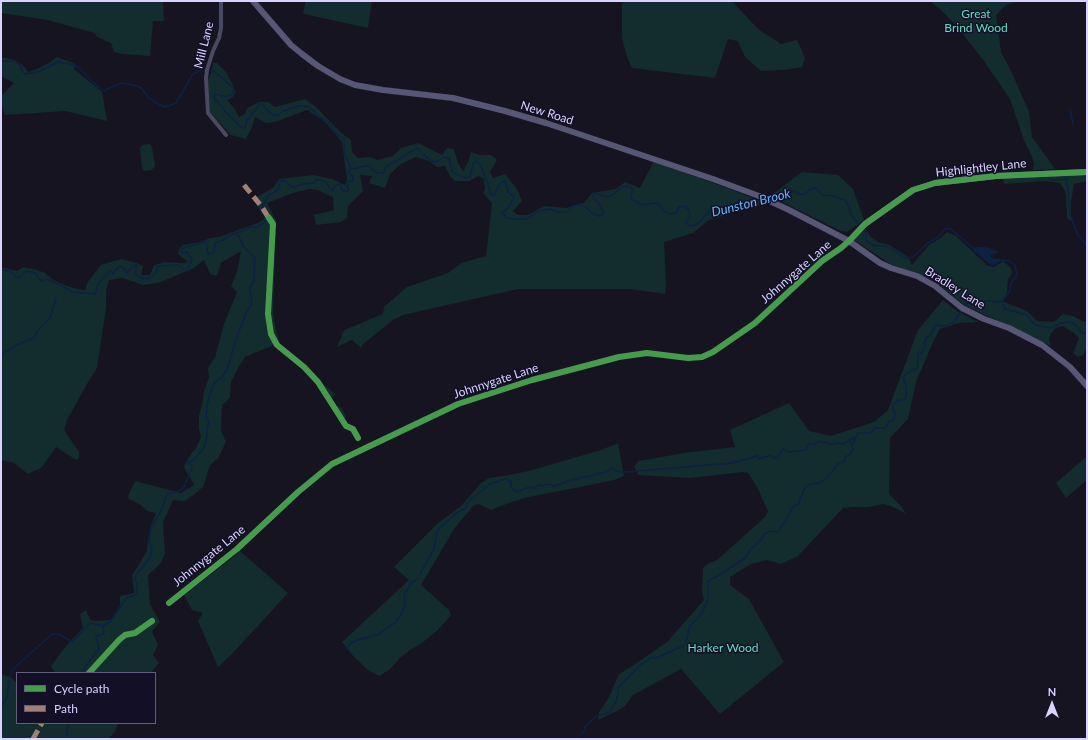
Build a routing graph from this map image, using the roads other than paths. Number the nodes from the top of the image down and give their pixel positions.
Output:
1 (221, 1) edge
2 (253, 1) edge
3 (226, 135) dead end
4 (1087, 172) edge
5 (849, 241) junction
6 (1087, 386) edge
7 (169, 603) dead end

1 - 3 street, Mill Lane
2 - 5 main road, New Road
4 - 5 main road, Highlightley Lane
5 - 6 main road, Bradley Lane
5 - 7 street, Johnnygate Lane

